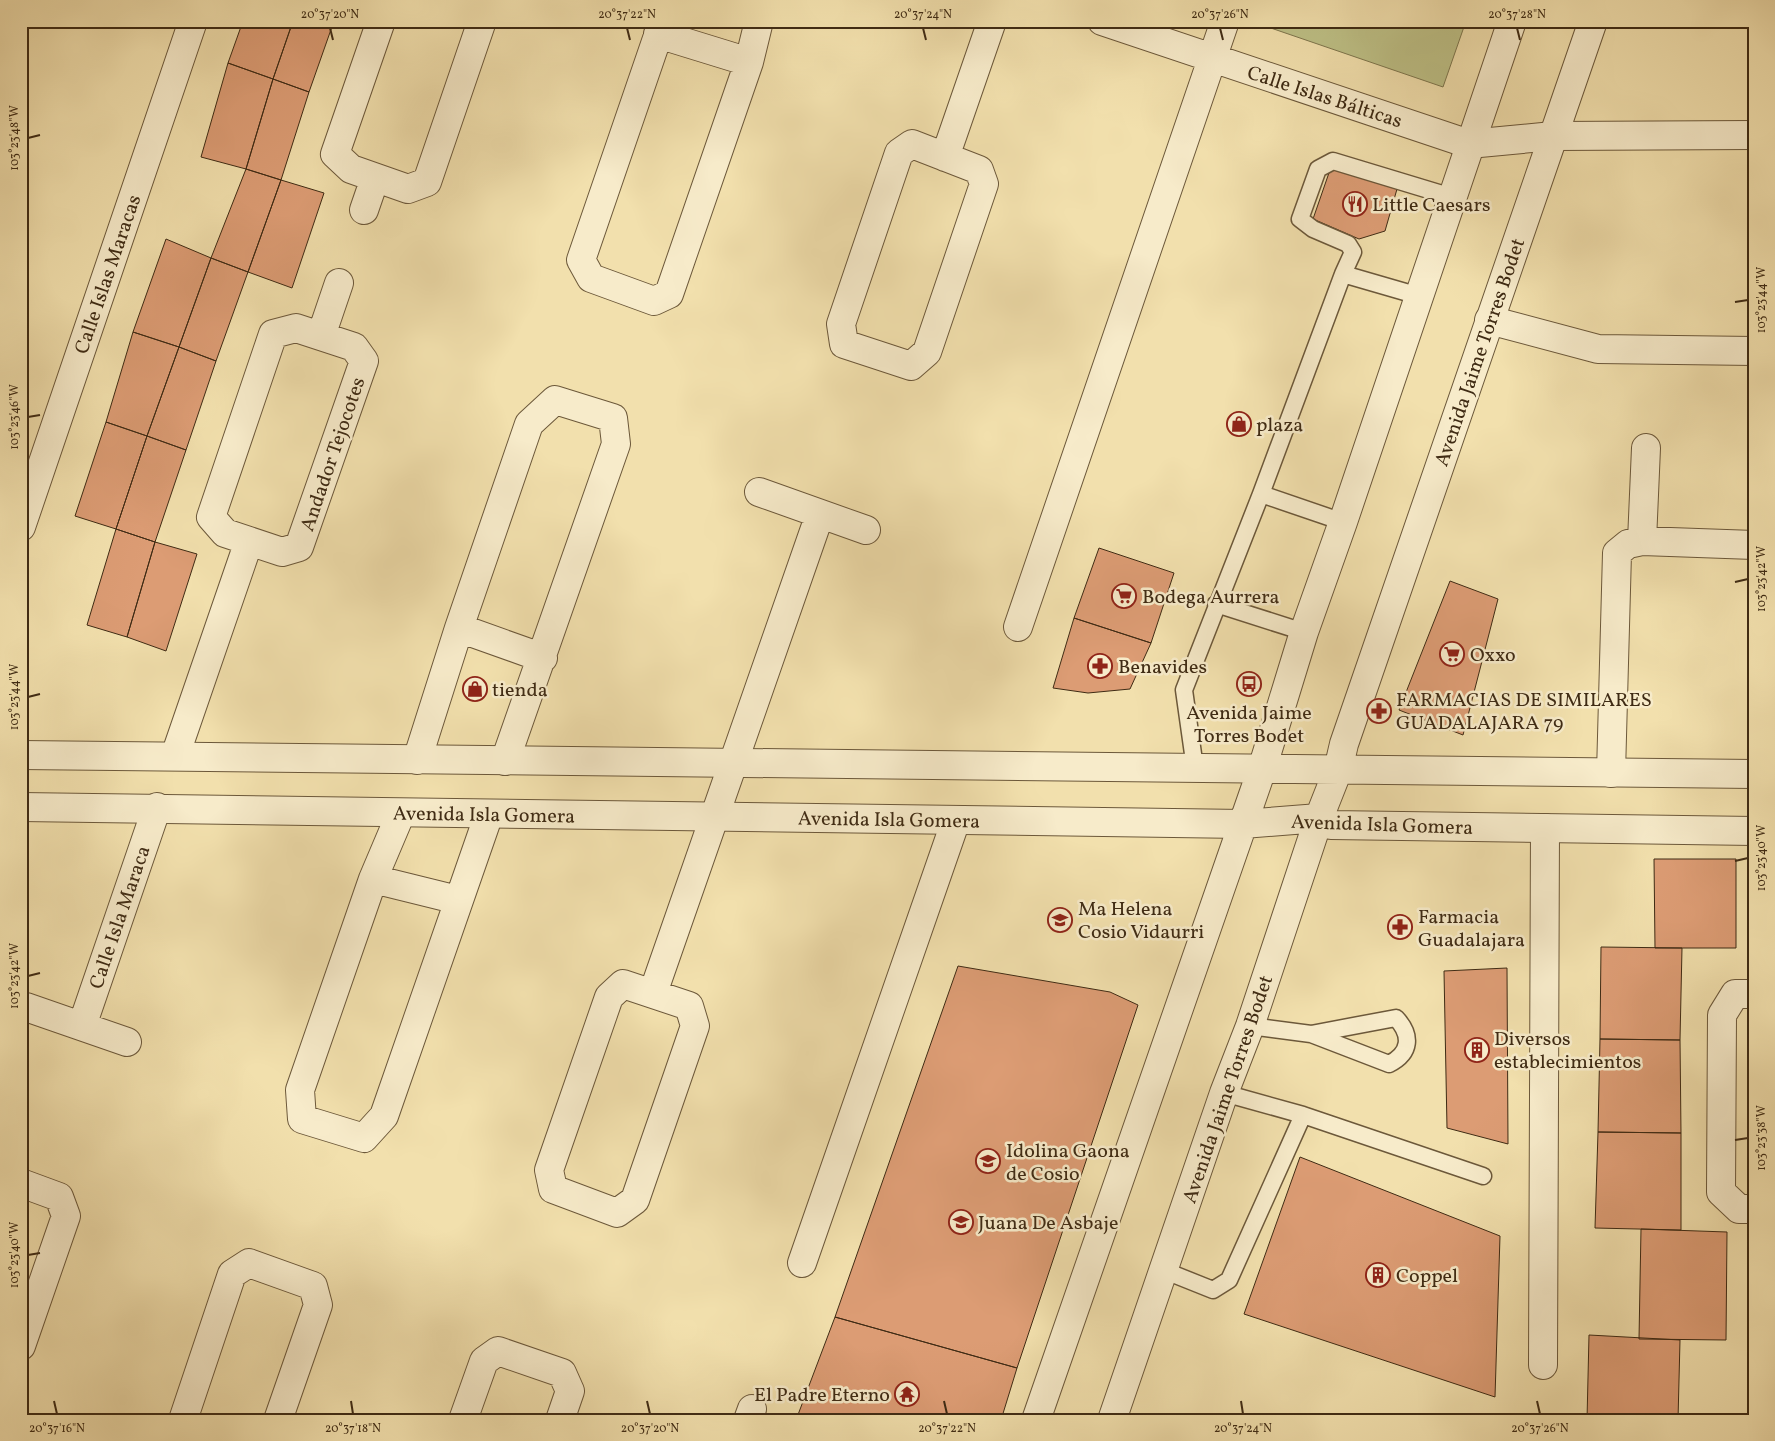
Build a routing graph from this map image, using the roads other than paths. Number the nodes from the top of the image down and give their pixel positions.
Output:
1 (193, 21) edge
2 (380, 21) edge
3 (482, 21) edge
4 (759, 21) edge
5 (992, 21) edge
6 (1102, 21) edge
7 (1225, 21) edge
8 (1512, 21) edge
9 (1593, 21) edge
10 (661, 28) edge
11 (1212, 59) junction
12 (749, 62) junction
13 (1754, 135) edge
14 (1553, 136) junction
15 (1469, 144) junction
16 (944, 156) junction
17 (375, 178) junction
18 (1452, 197) junction
19 (364, 210) dead end
20 (1343, 274) junction
21 (339, 283) dead end
22 (1419, 296) junction
23 (1490, 320) junction
24 (320, 336) junction
25 (1754, 351) edge
26 (1646, 448) dead end
27 (759, 492) dead end
28 (1261, 494) junction
29 (820, 514) junction
30 (1344, 522) junction
31 (21, 527) edge
32 (866, 530) dead end
33 (249, 541) junction
34 (1642, 541) junction
35 (1754, 545) edge
36 (1216, 604) junction
37 (1018, 627) dead end
38 (459, 628) junction
39 (1304, 632) junction
40 (543, 658) junction
41 (21, 755) edge
42 (175, 756) junction
43 (418, 760) junction
44 (505, 761) junction
45 (734, 763) junction
46 (1195, 768) junction
47 (1262, 769) junction
48 (1338, 770) junction
49 (1611, 773) junction
50 (1754, 774) edge
51 (21, 807) edge
52 (157, 807) junction
53 (401, 813) junction
54 (489, 814) junction
55 (715, 815) junction
56 (1319, 818) junction
57 (956, 820) junction
58 (1243, 824) junction
59 (1545, 828) junction
60 (1754, 831) edge
61 (373, 879) junction
62 (458, 900) junction
63 (653, 993) junction
64 (1754, 994) edge
65 (26, 1007) dead end
66 (82, 1026) junction
67 (1250, 1026) junction
68 (1311, 1034) junction
69 (127, 1042) dead end
70 (1224, 1093) junction
71 (1303, 1115) junction
72 (1482, 1176) dead end
73 (21, 1184) edge
74 (1754, 1209) edge
75 (802, 1263) dead end
76 (1163, 1270) junction
77 (21, 1346) edge
78 (1543, 1365) dead end
79 (183, 1420) edge
80 (278, 1420) edge
81 (464, 1420) edge
82 (560, 1420) edge
83 (1036, 1420) edge
84 (1112, 1420) edge

1 - 31 street, Calle Islas Maracas
2 - 17 street
3 - 17 street
4 - 12 street
5 - 16 street
6 - 11 street, Calle Islas Bálticas
7 - 11 street
8 - 15 street
9 - 14 street, Avenida Jaime Torres Bodet
10 - 12 street
10 - 12 street
11 - 15 street, Calle Islas Bálticas
11 - 37 street
13 - 14 street, Calle Islas Bálticas
14 - 15 street, Calle Islas Bálticas
14 - 23 street, Avenida Jaime Torres Bodet
15 - 18 street
16 - 16 street
17 - 19 street
18 - 20 lane
18 - 22 street
20 - 22 lane
20 - 28 lane
21 - 24 street
22 - 30 street
23 - 25 street
23 - 48 street, Avenida Jaime Torres Bodet
24 - 33 street, Andador Tejocotes
24 - 33 street, Andador Tejocotes
26 - 34 street
27 - 29 street
28 - 30 lane
28 - 36 lane
29 - 32 street
29 - 45 street
30 - 39 street
33 - 42 street
34 - 35 street
34 - 49 street
36 - 39 lane
36 - 46 lane
38 - 40 street
38 - 40 street
38 - 43 street
39 - 47 street
40 - 44 street
41 - 42 street
42 - 43 street
43 - 44 street
44 - 45 street
45 - 46 street
45 - 55 street
46 - 47 street
47 - 48 street
47 - 58 street
48 - 49 street
48 - 56 street, Avenida Jaime Torres Bodet
49 - 50 street
51 - 52 street, Avenida Isla Gomera
52 - 53 street, Avenida Isla Gomera
52 - 66 street, Calle Isla Maraca
53 - 54 street, Avenida Isla Gomera
53 - 61 street
54 - 55 street, Avenida Isla Gomera
54 - 62 street
55 - 57 street, Avenida Isla Gomera
55 - 63 street
56 - 58 street, Avenida Isla Gomera
56 - 59 street, Avenida Isla Gomera
56 - 67 street, Avenida Jaime Torres Bodet
57 - 58 street, Avenida Isla Gomera
57 - 75 street
58 - 83 street
59 - 60 street, Avenida Isla Gomera
59 - 78 street
61 - 62 street
61 - 62 street
63 - 63 street
64 - 74 street
65 - 66 street
66 - 69 street
67 - 68 lane
67 - 70 street, Avenida Jaime Torres Bodet
68 - 68 lane
70 - 71 lane
70 - 76 street, Avenida Jaime Torres Bodet
71 - 72 lane
71 - 76 lane
73 - 77 street
76 - 84 street, Avenida Jaime Torres Bodet
79 - 80 street
81 - 82 street

